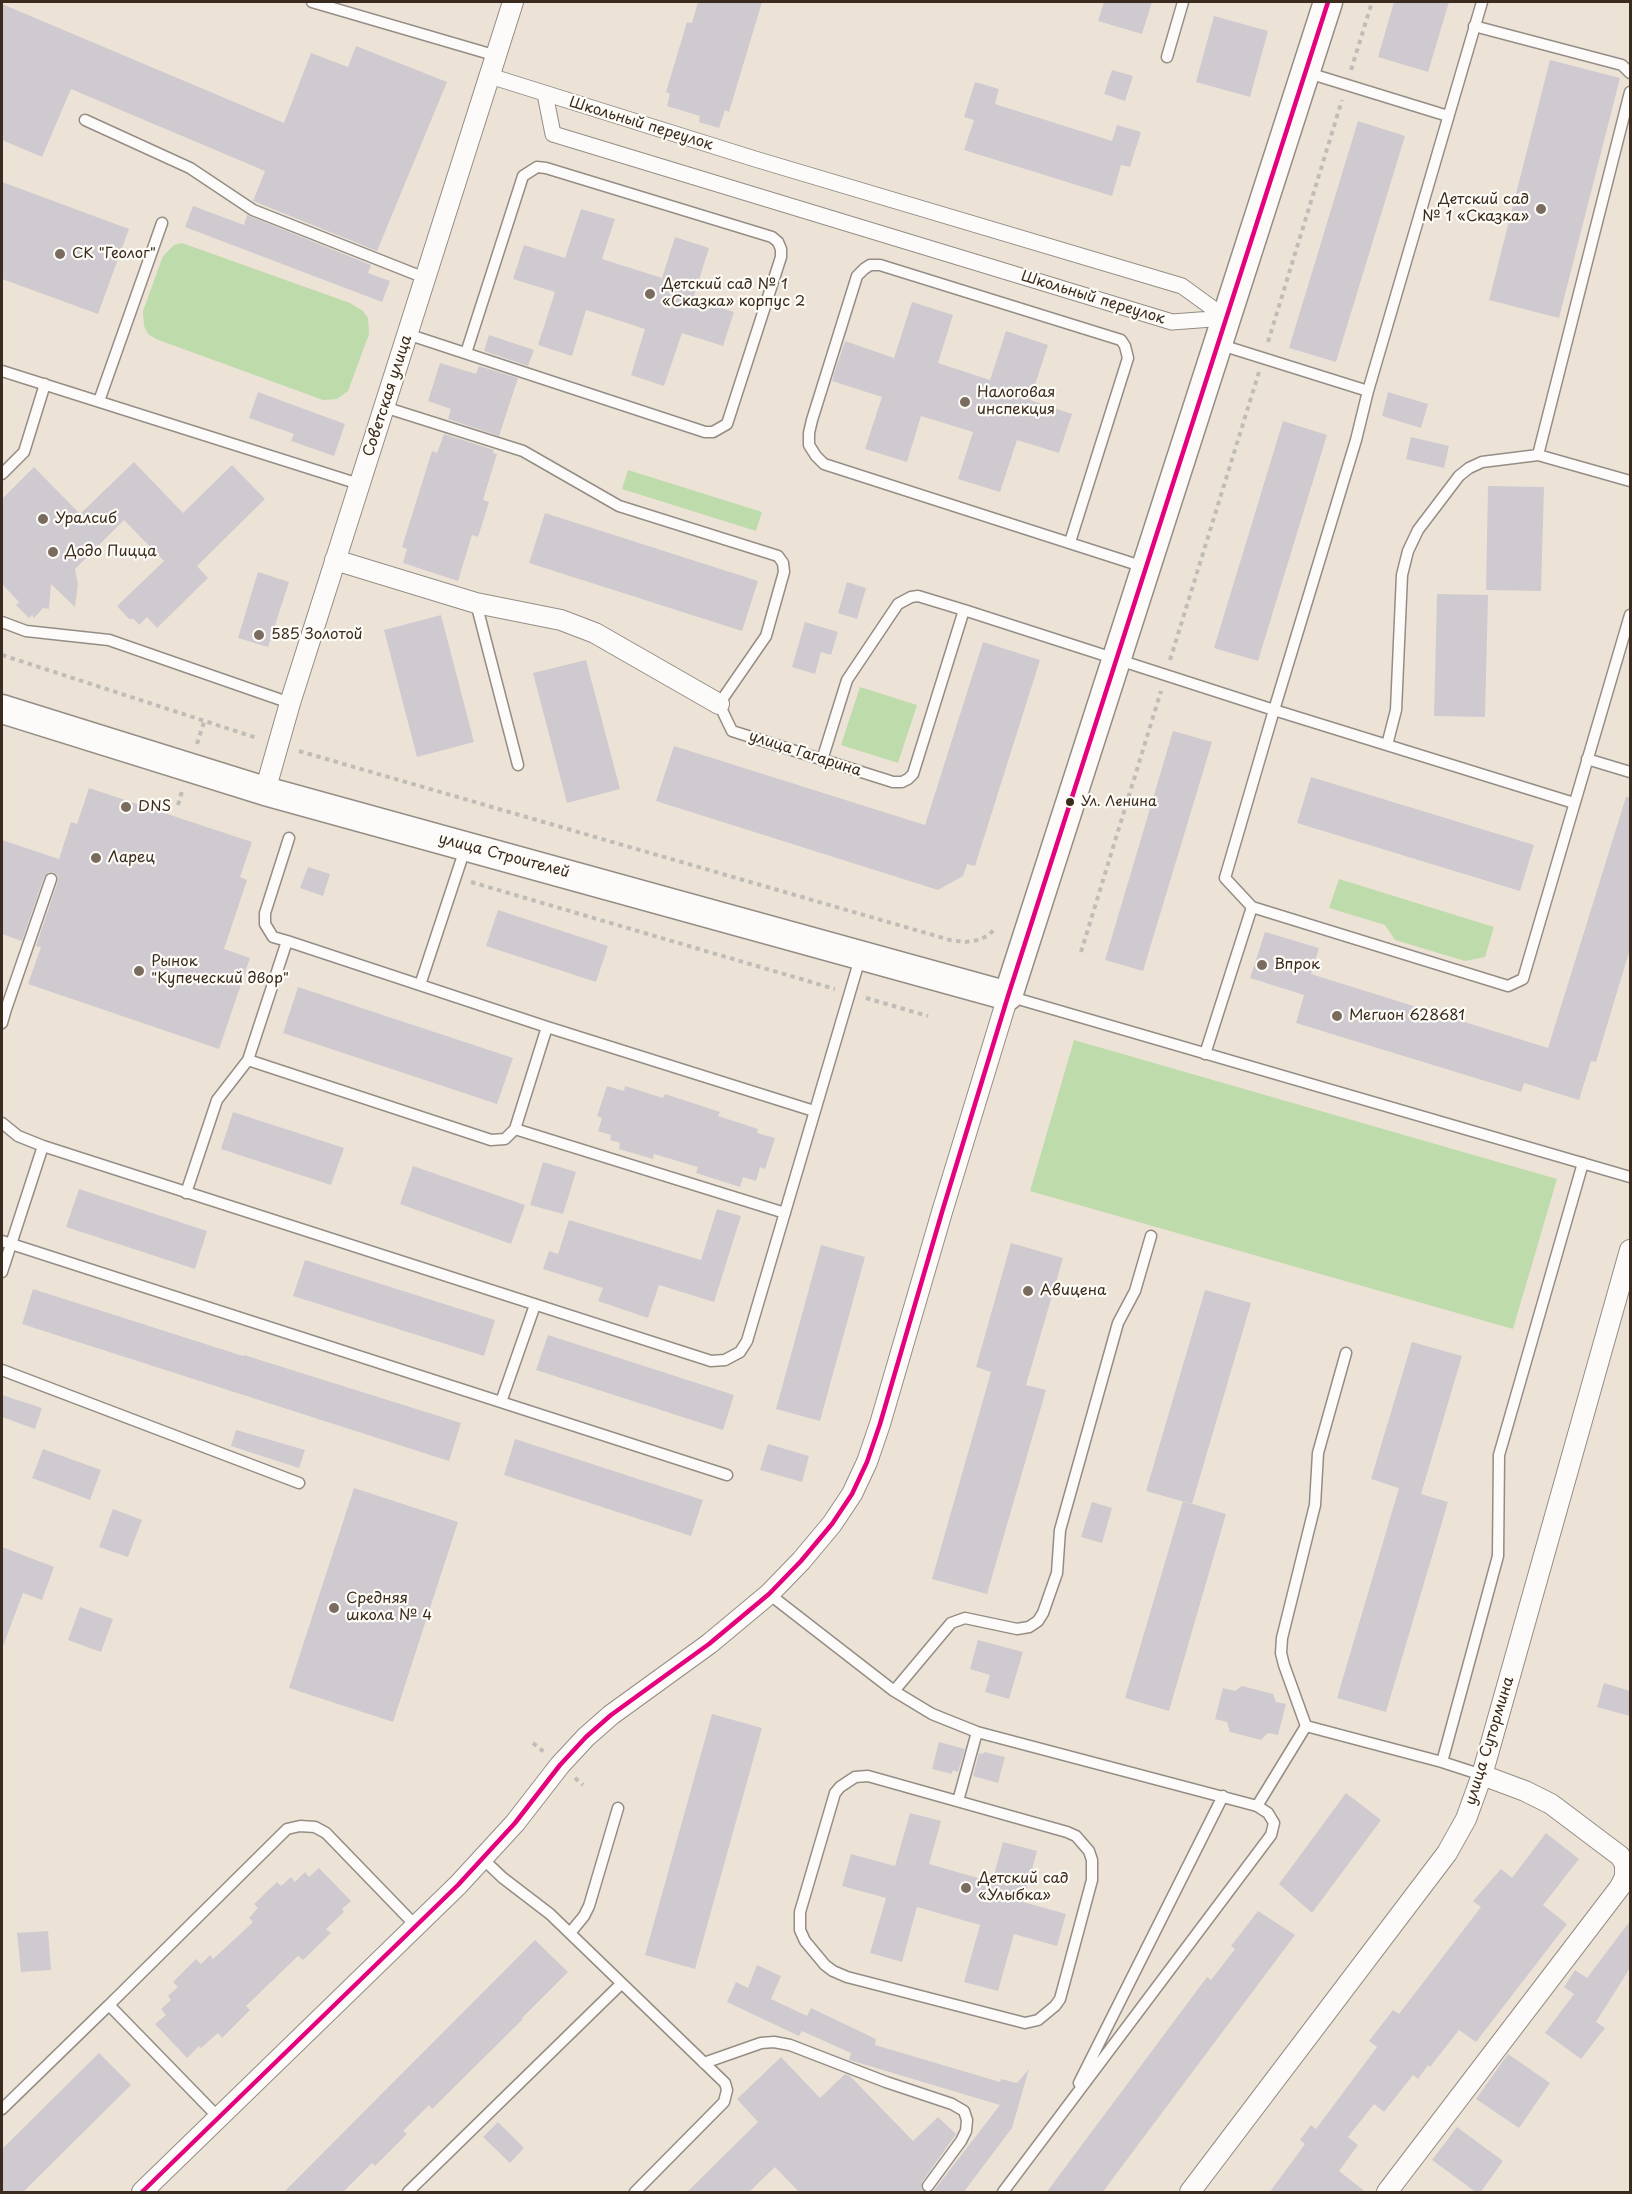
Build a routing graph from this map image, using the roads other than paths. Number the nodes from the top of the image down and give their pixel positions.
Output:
1 (312, 2) edge
2 (513, 2) edge
3 (1183, 2) edge
4 (1328, 2) edge
5 (1482, 2) edge
6 (1474, 26) junction
7 (497, 56) junction
8 (1167, 57) dead end
9 (1305, 72) junction
10 (1630, 73) edge
11 (490, 76) junction
12 (1630, 92) edge
13 (545, 94) junction
14 (1448, 116) junction
15 (85, 120) dead end
16 (162, 223) dead end
17 (425, 278) junction
18 (1222, 331) junction
19 (408, 334) junction
20 (466, 353) junction
21 (2, 370) edge
22 (45, 384) junction
23 (1368, 391) junction
24 (99, 401) junction
25 (384, 407) junction
26 (1538, 455) junction
27 (2, 474) edge
28 (1630, 481) edge
29 (359, 484) junction
30 (1070, 542) junction
31 (335, 560) junction
32 (1146, 567) junction
33 (476, 603) junction
34 (964, 610) junction
35 (1630, 615) edge
36 (2, 622) edge
37 (1116, 660) junction
38 (290, 703) junction
39 (719, 704) junction
40 (2, 710) edge
41 (1274, 711) junction
42 (1387, 745) junction
43 (1587, 759) junction
44 (822, 760) junction
45 (518, 765) dead end
46 (1630, 772) edge
47 (265, 791) junction
48 (1574, 803) junction
49 (289, 838) dead end
50 (466, 846) junction
51 (51, 879) dead end
52 (1252, 908) junction
53 (287, 941) junction
54 (861, 955) junction
55 (420, 985) junction
56 (1008, 996) junction
57 (4, 1008) edge
58 (2, 1023) edge
59 (547, 1027) junction
60 (1204, 1054) junction
61 (248, 1060) junction
62 (814, 1111) junction
63 (2, 1123) edge
64 (515, 1130) junction
65 (43, 1146) junction
66 (1583, 1163) junction
67 (1630, 1177) edge
68 (186, 1193) junction
69 (785, 1213) junction
70 (1151, 1236) dead end
71 (6, 1242) edge
72 (1630, 1250) edge
73 (2, 1272) edge
74 (535, 1305) junction
75 (1346, 1353) dead end
76 (2, 1370) edge
77 (501, 1402) junction
78 (727, 1475) dead end
79 (299, 1483) dead end
80 (769, 1594) junction
81 (894, 1691) junction
82 (1306, 1726) junction
83 (977, 1732) junction
84 (1442, 1762) junction
85 (1482, 1775) junction
86 (1223, 1796) junction
87 (958, 1801) junction
88 (1257, 1806) junction
89 (618, 1808) dead end
90 (483, 1859) junction
91 (416, 1926) junction
92 (570, 1933) junction
93 (621, 1984) junction
94 (109, 2005) junction
95 (704, 2063) junction
96 (1067, 2107) junction
97 (2, 2109) edge
98 (218, 2117) junction
99 (928, 2186) dead end
100 (142, 2193) edge
101 (408, 2193) edge
102 (635, 2193) edge
103 (1003, 2193) edge
104 (1190, 2193) edge
105 (1387, 2193) edge

1 - 7 lane
2 - 7 street, Советская улица
3 - 8 lane
4 - 9 main road
5 - 6 lane
6 - 10 lane
6 - 14 lane
7 - 11 street, Советская улица
9 - 14 lane
9 - 18 main road
11 - 13 street, Школьный переулок
11 - 17 street, Советская улица
12 - 26 lane
13 - 18 street, Школьный переулок
13 - 18 street, Школьный переулок
14 - 23 lane
15 - 17 lane
16 - 24 lane
17 - 19 street, Советская улица
18 - 23 lane
18 - 32 main road
19 - 20 lane
19 - 25 street, Советская улица
20 - 20 lane
21 - 22 lane
22 - 24 lane
22 - 27 lane
23 - 41 lane
24 - 29 lane
25 - 29 street, Советская улица
25 - 39 lane
26 - 28 lane
26 - 42 lane
29 - 31 street, Советская улица
30 - 30 lane
30 - 32 lane
31 - 33 street
31 - 38 street, Советская улица
32 - 37 main road
33 - 39 street
33 - 45 lane
34 - 37 lane
34 - 44 lane
34 - 44 lane, улица Гагарина
35 - 43 lane
36 - 38 lane
37 - 41 lane
37 - 56 main road
38 - 47 street, Советская улица
39 - 44 lane, улица Гагарина
40 - 47 main road, улица Строителей
41 - 42 lane
41 - 52 lane
42 - 48 lane
43 - 46 lane
43 - 48 lane
47 - 50 main road, улица Строителей
48 - 52 lane
49 - 53 lane
50 - 54 main road, улица Строителей
50 - 55 lane
51 - 57 lane
52 - 60 lane
53 - 55 lane
53 - 61 lane
54 - 56 main road, улица Строителей
54 - 62 lane
55 - 59 lane
56 - 60 lane
56 - 80 street
57 - 58 lane
59 - 62 lane
59 - 64 lane
60 - 66 lane
61 - 64 lane
61 - 68 lane
62 - 69 lane
63 - 65 lane
64 - 69 lane
65 - 68 lane
65 - 71 lane
66 - 67 lane
66 - 84 lane
68 - 74 lane
69 - 74 lane
70 - 81 lane
71 - 73 lane
71 - 77 lane
72 - 85 street, улица Сутормина
74 - 77 lane
75 - 82 lane
76 - 79 lane
77 - 78 lane
80 - 81 lane
80 - 90 street
81 - 83 lane
82 - 84 lane
82 - 88 lane
83 - 86 lane
83 - 87 lane
84 - 85 lane
85 - 104 street, улица Сутормина
85 - 105 street
86 - 88 lane
86 - 96 lane
87 - 87 lane
88 - 96 lane
89 - 92 lane
90 - 91 street
90 - 92 lane
91 - 94 lane
91 - 98 street
92 - 93 lane
93 - 95 lane
93 - 101 lane
94 - 97 lane
94 - 98 lane
95 - 99 lane
95 - 102 lane
96 - 103 lane
98 - 100 street

